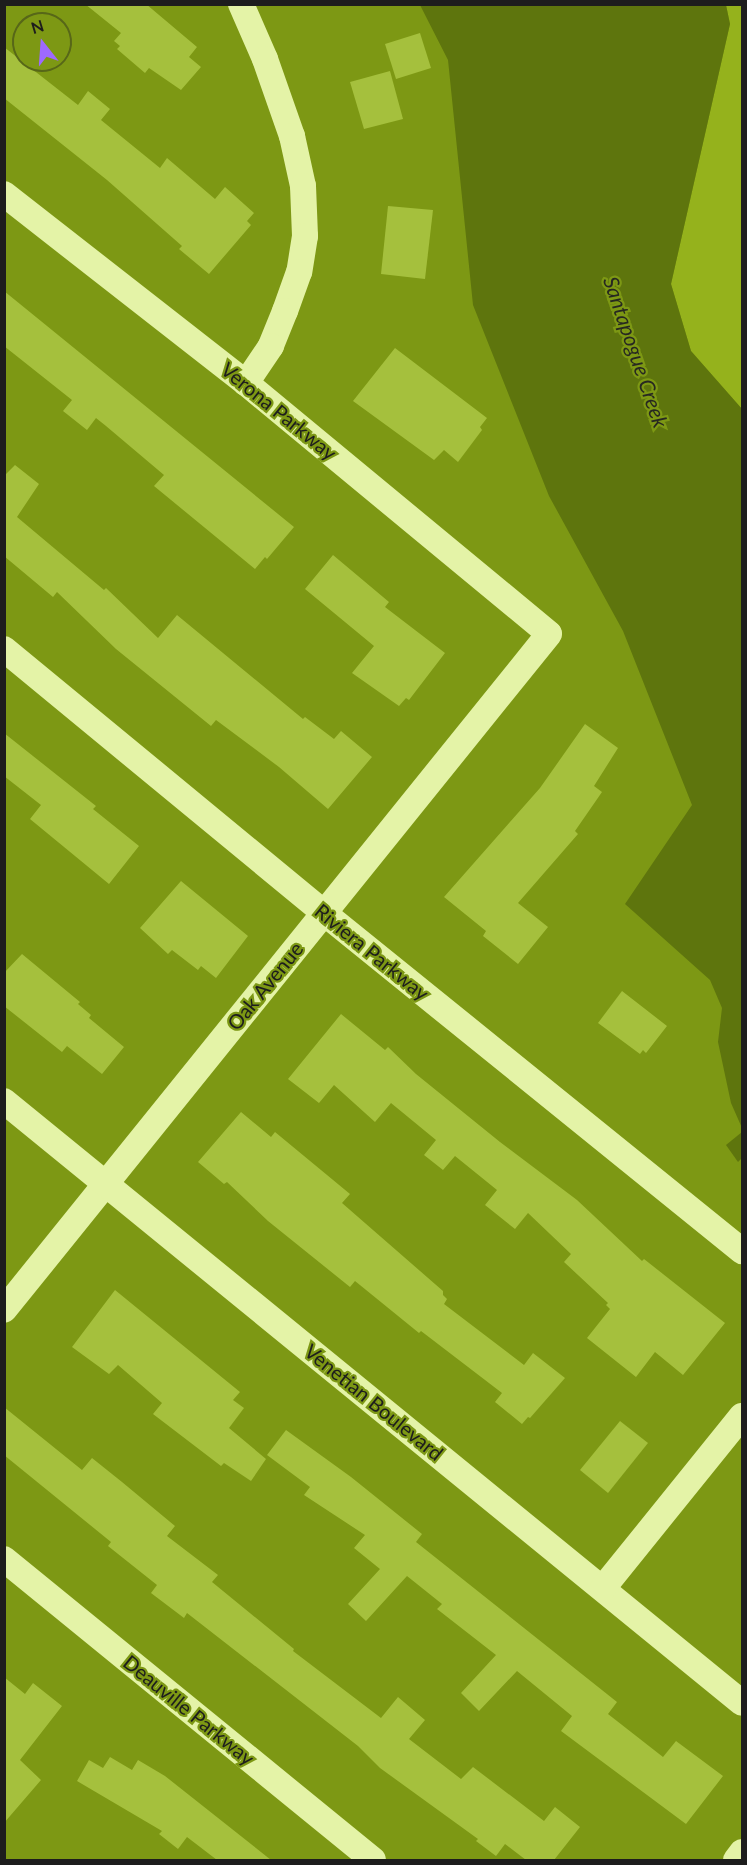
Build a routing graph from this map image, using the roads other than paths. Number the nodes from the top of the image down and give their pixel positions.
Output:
1 (241, 4) edge
2 (4, 194) edge
3 (246, 383) junction
4 (549, 634) joint
5 (4, 649) edge
6 (324, 913) junction
7 (4, 1101) edge
8 (106, 1183) junction
9 (742, 1251) edge
10 (4, 1310) edge
11 (742, 1416) edge
12 (4, 1559) edge
13 (603, 1588) junction
14 (742, 1703) edge
15 (742, 1852) edge
16 (373, 1860) edge
17 (736, 1860) edge

1 - 3 street
2 - 3 street, Verona Parkway
3 - 4 street, Verona Parkway
4 - 6 street, Oak Avenue
5 - 6 street, Riviera Parkway
6 - 8 street, Oak Avenue
6 - 9 street, Riviera Parkway
7 - 8 street, Venetian Boulevard
8 - 10 street, Oak Avenue
8 - 13 street, Venetian Boulevard
11 - 13 street
12 - 16 street, Deauville Parkway
13 - 14 street, Venetian Boulevard
15 - 17 street

